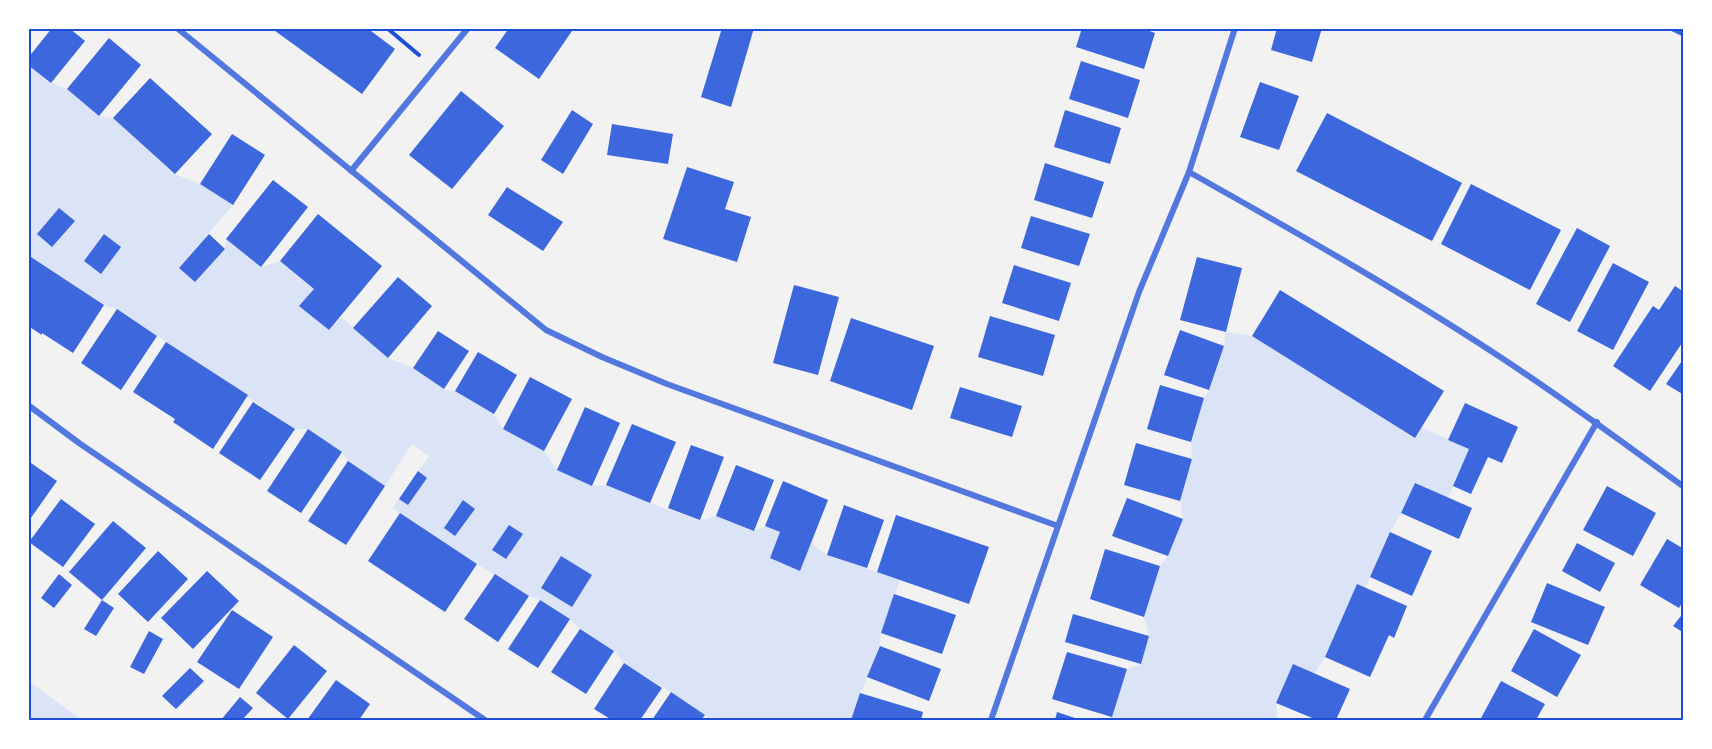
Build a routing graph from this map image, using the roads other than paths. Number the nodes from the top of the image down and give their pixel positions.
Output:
1 (177, 28) edge
2 (468, 28) edge
3 (1235, 28) edge
4 (351, 171) junction
5 (1188, 172) junction
6 (28, 405) edge
7 (1597, 422) junction
8 (1683, 487) edge
9 (1058, 526) junction
10 (485, 720) edge
11 (992, 720) edge
12 (1425, 720) edge

1 - 4 street
2 - 4 street
3 - 5 street
4 - 9 street
5 - 7 street
5 - 9 street
6 - 10 street
7 - 8 street
7 - 12 street
9 - 11 street

